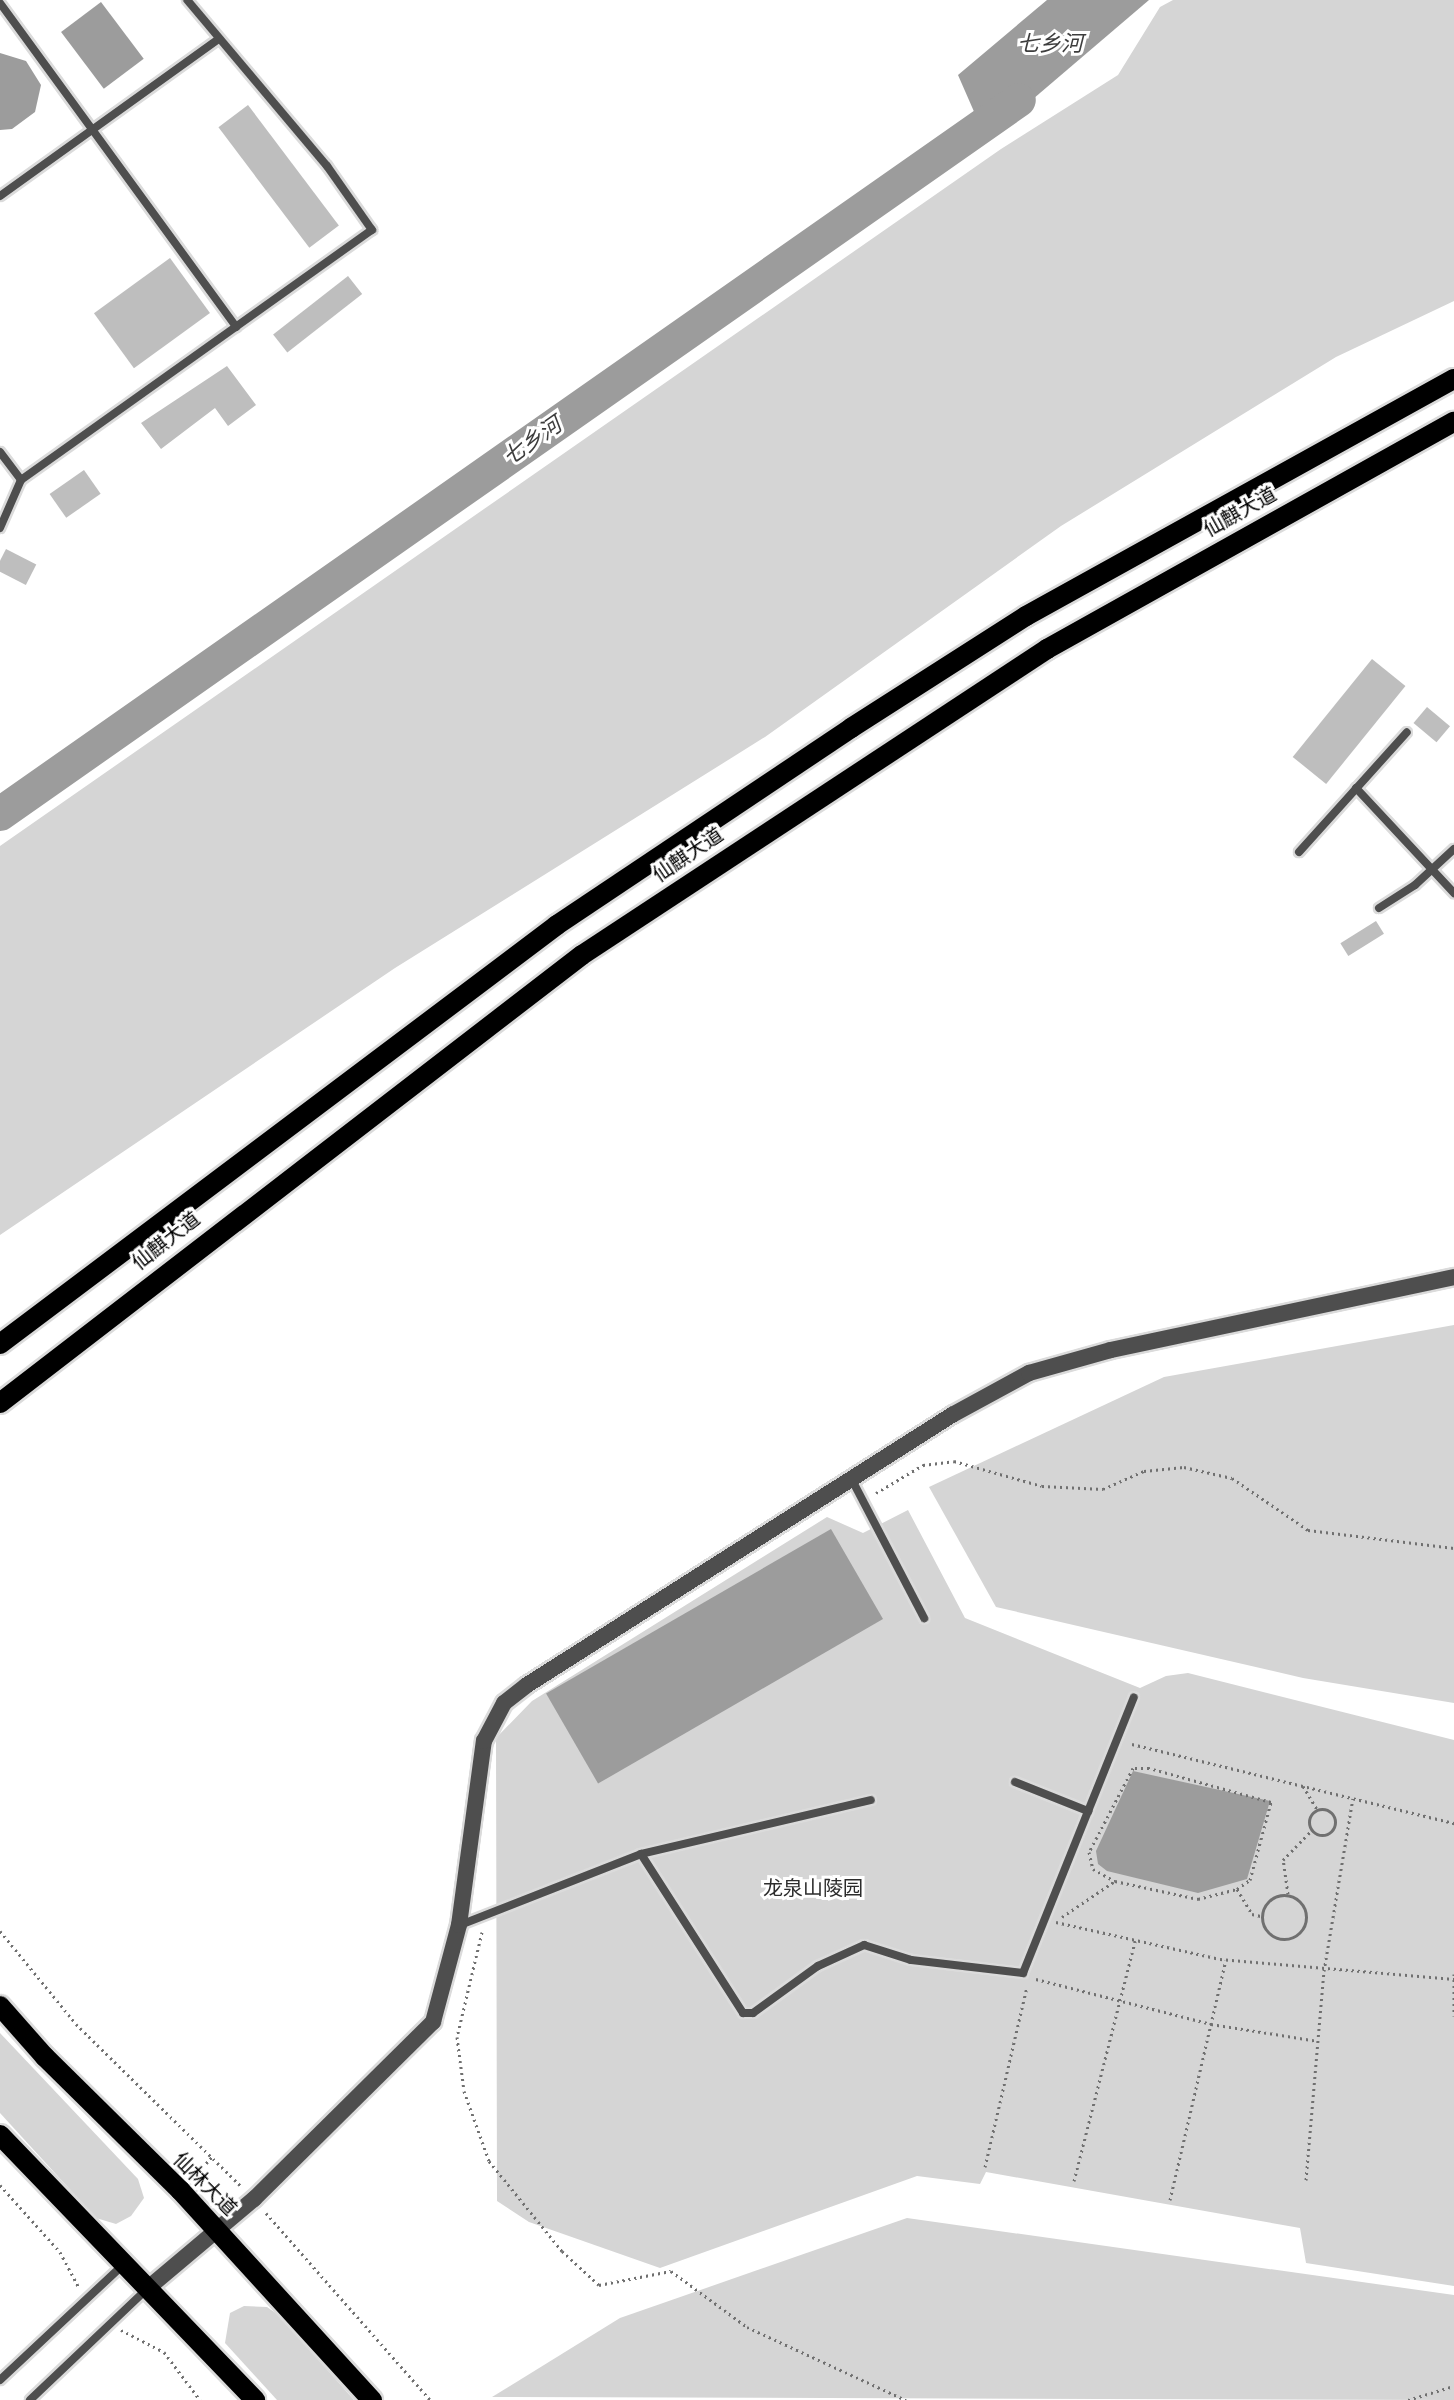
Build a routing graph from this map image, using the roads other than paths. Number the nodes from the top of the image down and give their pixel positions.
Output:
1 (187, 0) edge
2 (0, 3) edge
3 (217, 40) junction
4 (94, 129) junction
5 (0, 196) edge
6 (236, 327) junction
7 (1454, 379) edge
8 (1454, 422) edge
9 (0, 452) edge
10 (21, 480) junction
11 (0, 528) edge
12 (1407, 732) dead end
13 (1356, 788) junction
14 (1454, 849) edge
15 (1299, 852) dead end
16 (1434, 869) junction
17 (1454, 893) edge
18 (1379, 908) dead end
19 (1454, 1277) edge
20 (0, 1344) edge
21 (0, 1403) edge
22 (852, 1480) junction
23 (924, 1618) dead end
24 (1134, 1697) dead end
25 (1015, 1782) dead end
26 (871, 1800) dead end
27 (1088, 1811) junction
28 (641, 1854) junction
29 (459, 1925) junction
30 (0, 2006) edge
31 (0, 2135) edge
32 (216, 2228) junction
33 (123, 2264) junction
34 (147, 2289) junction
35 (0, 2380) edge
36 (30, 2400) edge
37 (255, 2400) edge
38 (372, 2400) edge

1 - 3 lane
2 - 4 lane
3 - 4 lane
3 - 6 lane
4 - 5 lane
4 - 6 lane
6 - 10 lane
7 - 20 main road, 仙麒大道
8 - 21 main road, 仙麒大道
9 - 10 lane
10 - 11 lane
12 - 13 lane
13 - 15 lane
13 - 16 lane
14 - 16 lane
16 - 17 lane
16 - 18 lane
19 - 22 street
22 - 23 lane
22 - 29 street
24 - 27 lane
25 - 27 lane
26 - 28 lane
27 - 28 lane
28 - 29 lane
29 - 32 street
30 - 32 main road, 仙林大道
31 - 33 main road
32 - 34 street
32 - 38 main road, 仙林大道
33 - 34 main road
33 - 35 lane
34 - 36 lane
34 - 37 main road

